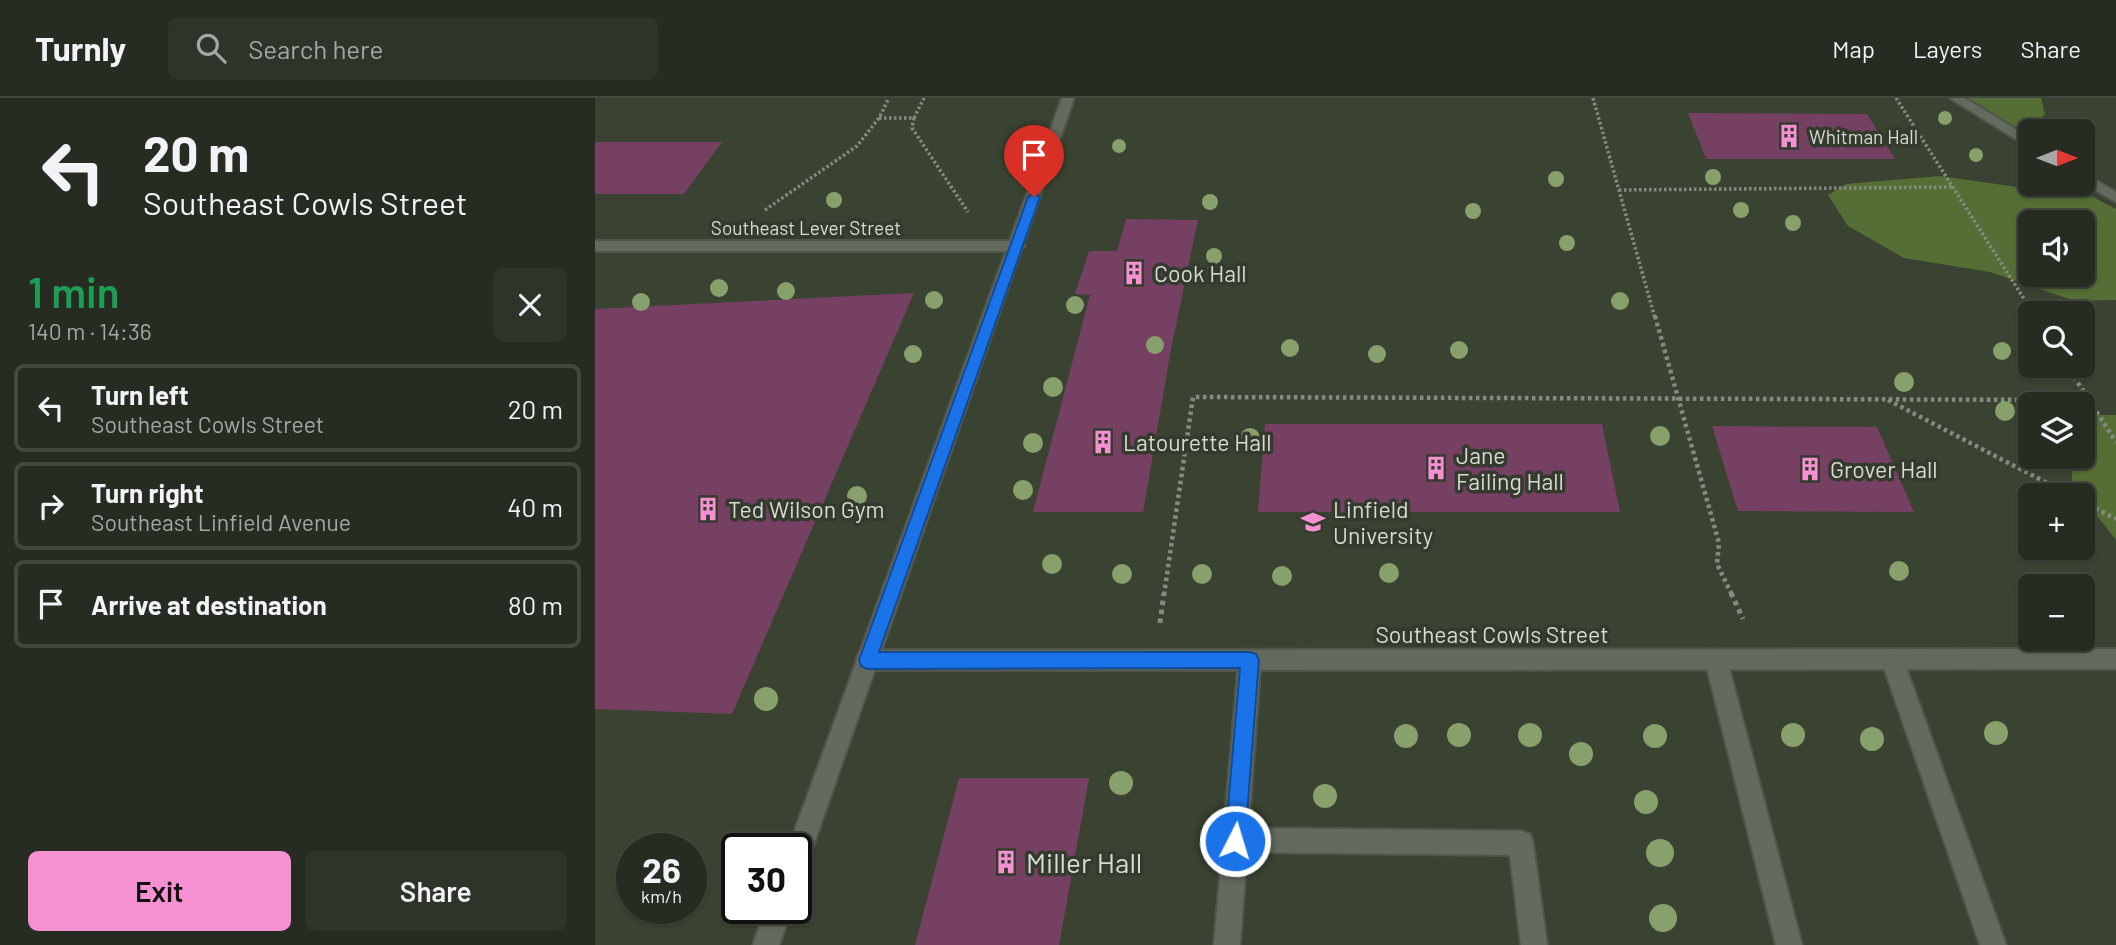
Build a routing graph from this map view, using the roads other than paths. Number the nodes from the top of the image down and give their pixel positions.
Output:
1 (1068, 98) edge
2 (1956, 98) edge
3 (2018, 137) edge
4 (2095, 185) edge
5 (2116, 198) edge
6 (595, 246) edge
7 (1017, 246) junction
8 (1892, 659) junction
9 (2116, 659) edge
10 (867, 660) junction
11 (1250, 660) junction
12 (1716, 660) junction
13 (806, 833) edge
14 (1235, 841) junction
15 (773, 924) edge
16 (766, 945) edge
17 (1227, 945) edge
18 (1534, 945) edge
19 (1789, 945) edge
20 (1993, 945) edge

1 - 7 street
2 - 3 street
4 - 5 street
6 - 7 street, Southeast Lever Street
7 - 10 street
8 - 9 street, Southeast Cowls Street
8 - 12 street, Southeast Cowls Street
8 - 20 street
10 - 11 street, Southeast Cowls Street
10 - 13 street
11 - 12 street, Southeast Cowls Street
11 - 14 street
12 - 19 street
14 - 17 street
14 - 18 street
15 - 16 street

